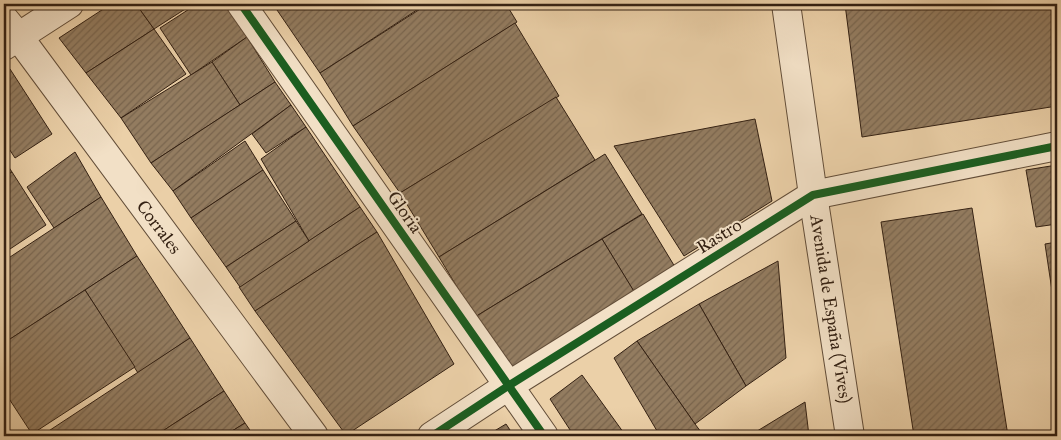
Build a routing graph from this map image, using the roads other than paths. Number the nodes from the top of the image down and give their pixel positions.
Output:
1 (69, 4) edge
2 (241, 4) edge
3 (786, 4) edge
4 (8, 33) edge
5 (1057, 146) edge
6 (813, 195) junction
7 (508, 386) junction
8 (314, 436) edge
9 (432, 436) edge
10 (544, 436) edge
11 (850, 436) edge

1 - 4 street
2 - 7 street, Gloria
3 - 6 street, Avenida de España (Vives)
4 - 8 street, Corrales
5 - 6 street, Rastro
6 - 7 street, Rastro
6 - 11 street, Avenida de España (Vives)
7 - 9 street, Rastro
7 - 10 street, Gloria

